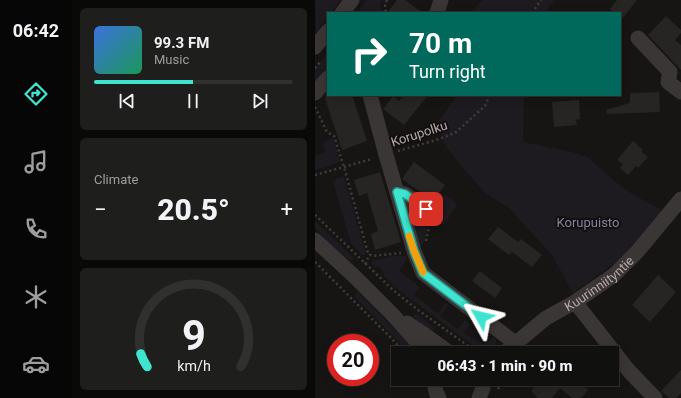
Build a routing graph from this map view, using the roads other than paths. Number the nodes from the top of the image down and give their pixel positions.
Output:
1 (352, 0) edge
2 (441, 0) edge
3 (343, 12) edge
4 (437, 12) edge
5 (327, 32) edge
6 (637, 38) dead end
7 (315, 47) edge
8 (327, 79) edge
9 (681, 92) edge
10 (315, 93) edge
11 (371, 96) edge
12 (397, 192) junction
13 (681, 200) edge
14 (426, 209) road end
15 (315, 240) edge
16 (575, 302) junction
17 (392, 314) junction
18 (421, 346) edge
19 (440, 346) edge
20 (508, 346) edge
21 (512, 346) edge
22 (435, 386) edge
23 (483, 386) edge
24 (483, 397) edge
25 (439, 398) edge
26 (655, 398) edge

1 - 3 street
2 - 4 street
5 - 7 street
6 - 9 street
8 - 10 street
11 - 12 street
12 - 14 street
12 - 20 street
13 - 16 street, Kuurinniityntie
15 - 17 street
16 - 21 street, Kuurinniityntie
16 - 26 street
17 - 18 street
17 - 19 street
22 - 25 street
23 - 24 street

